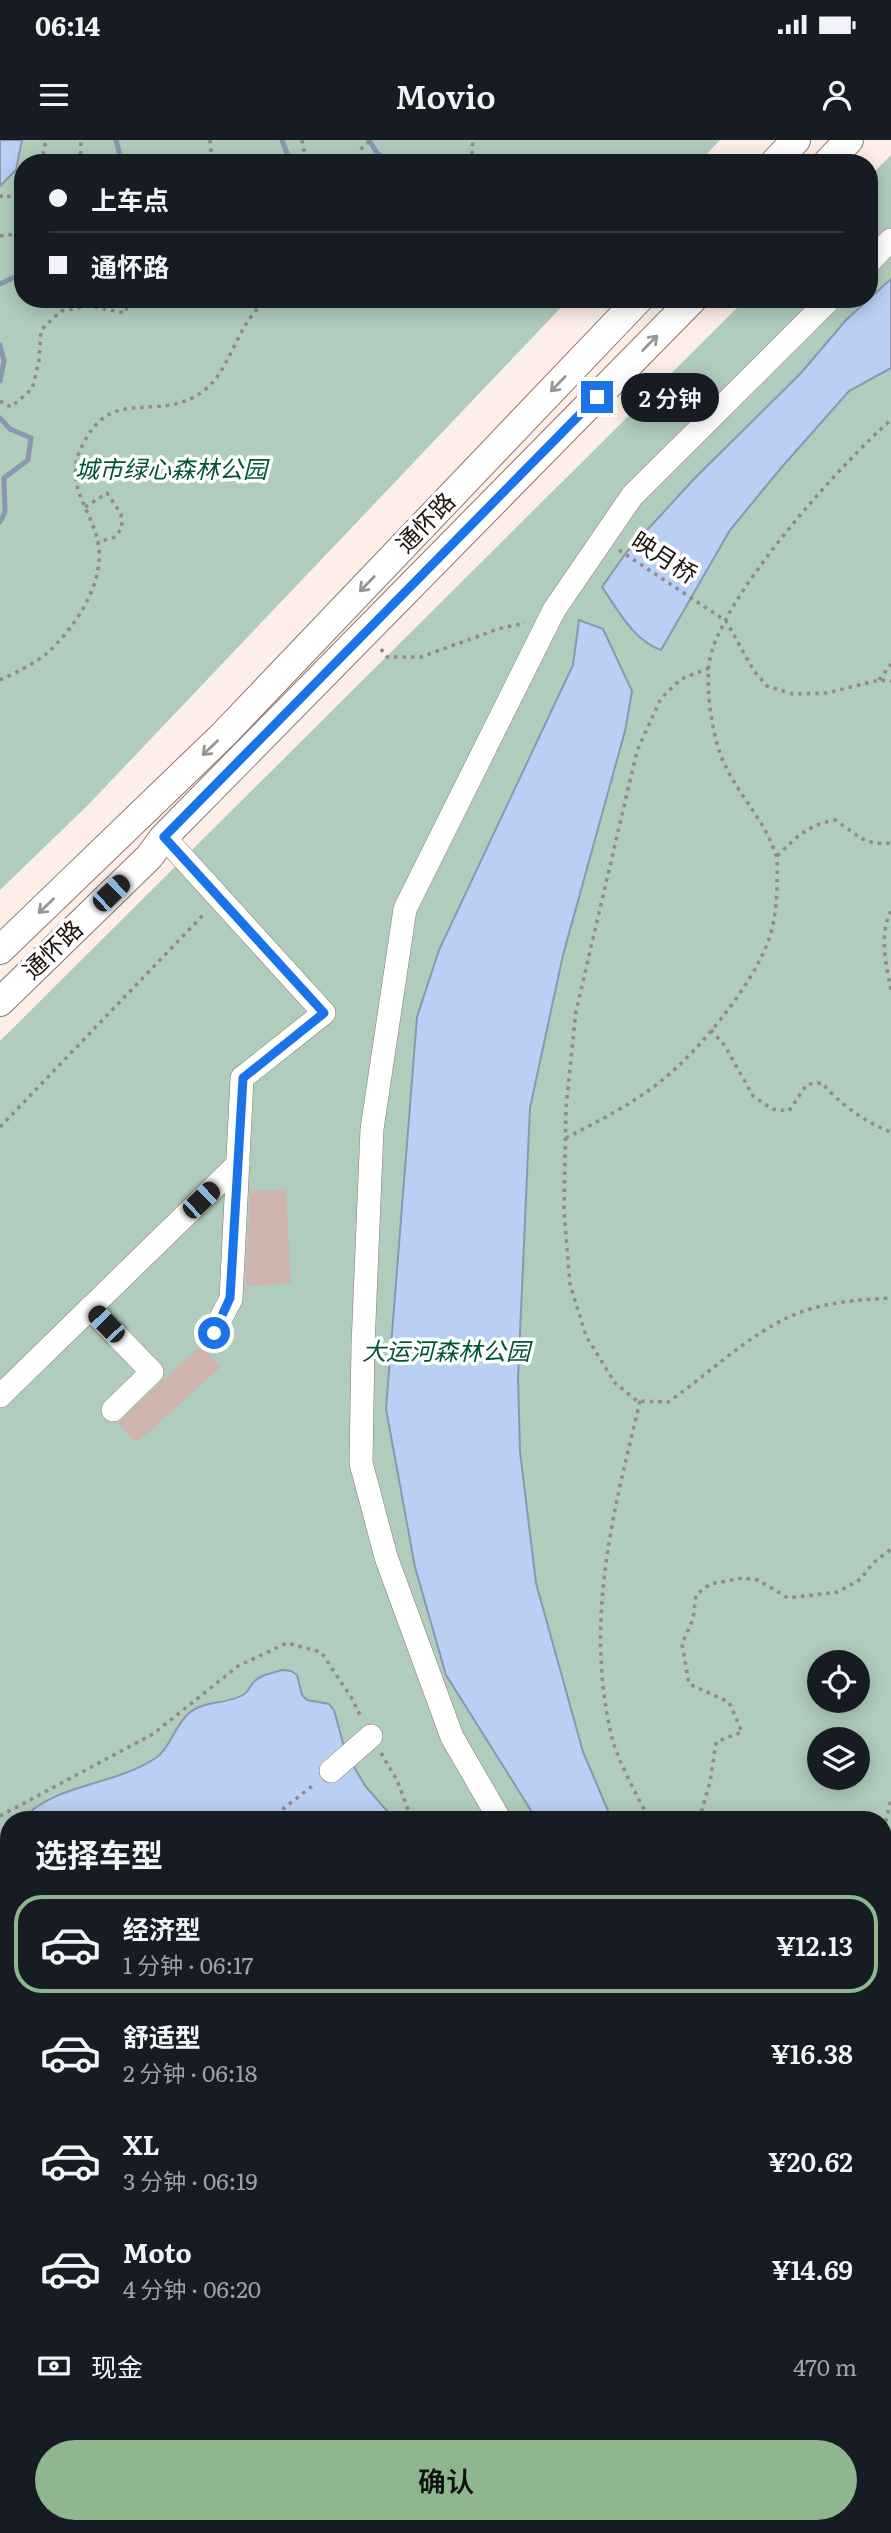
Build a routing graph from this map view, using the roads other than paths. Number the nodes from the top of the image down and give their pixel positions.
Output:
1 (796, 140) edge
2 (849, 140) edge
3 (783, 154) edge
4 (836, 154) edge
5 (891, 240) edge
6 (878, 253) edge
7 (630, 308) edge
8 (684, 308) edge
9 (821, 308) edge
10 (164, 837) junction
11 (0, 950) edge
12 (0, 1002) edge
13 (238, 1164) junction
14 (90, 1308) junction
15 (214, 1333) dead end
16 (0, 1396) edge
17 (113, 1410) dead end
18 (363, 1743) road end
19 (331, 1770) road end
20 (495, 1811) edge

1 - 3 main road
2 - 4 main road
5 - 6 street
7 -> 11 main road, 通怀路
10 -> 8 main road, 通怀路
9 - 20 street
10 - 12 main road, 通怀路
10 - 13 street
13 - 14 street
13 - 15 street
14 - 16 street
14 - 17 street
18 - 19 street

